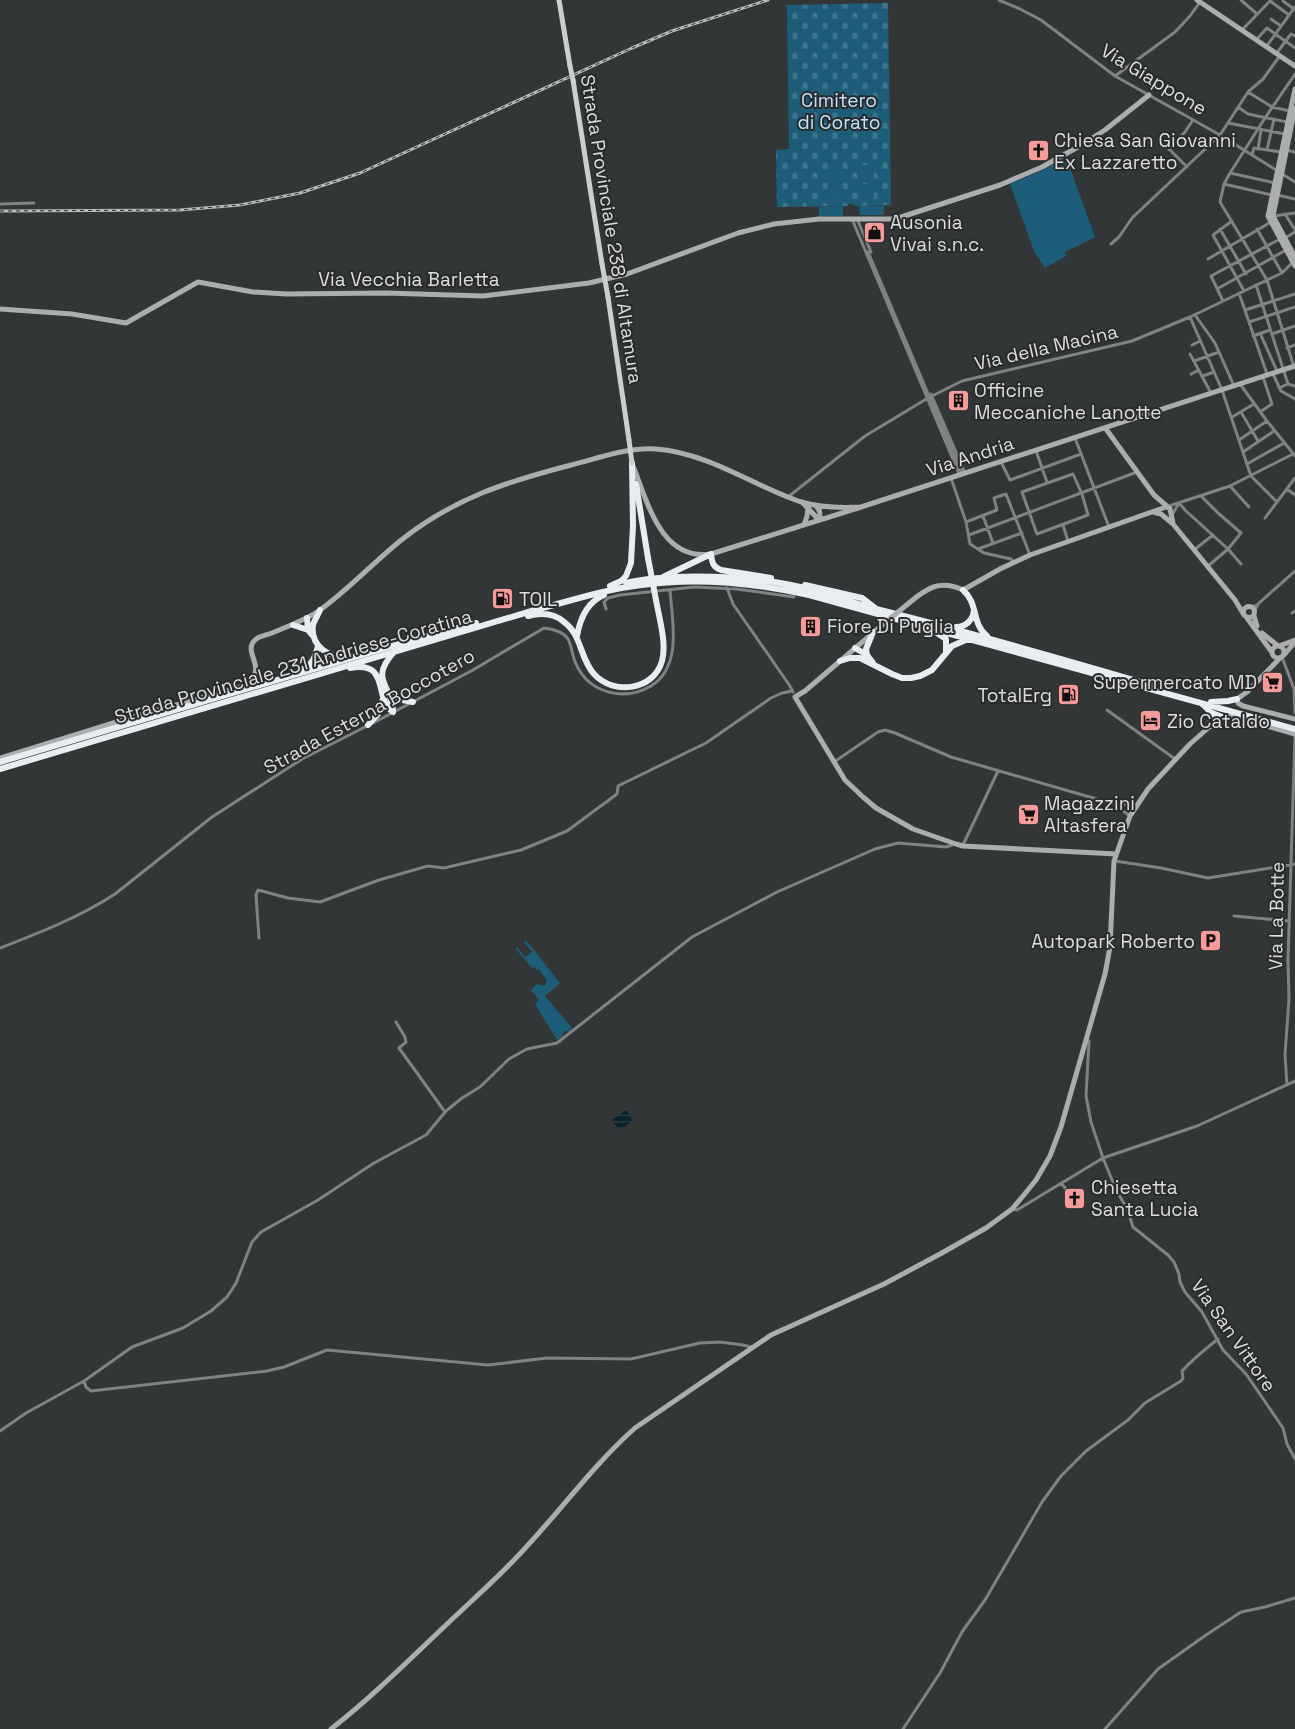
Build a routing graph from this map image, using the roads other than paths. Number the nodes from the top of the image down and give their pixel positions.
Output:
1 (559, 0) edge
2 (999, 0) edge
3 (1210, 0) edge
4 (1241, 0) edge
5 (1270, 0) edge
6 (1283, 1) dead end
7 (1201, 2) edge
8 (1294, 8) edge
9 (1257, 14) junction
10 (1289, 15) junction
11 (1270, 18) dead end
12 (1281, 26) junction
13 (1241, 31) junction
14 (1275, 34) junction
15 (1293, 35) edge
16 (1255, 40) junction
17 (1285, 41) junction
18 (1266, 48) junction
19 (1295, 48) edge
20 (1277, 56) junction
21 (1295, 66) edge
22 (1295, 74) edge
23 (1115, 76) junction
24 (1295, 89) edge
25 (1248, 92) junction
26 (1149, 95) junction
27 (1238, 107) junction
28 (1272, 107) junction
29 (1292, 110) edge
30 (1265, 118) junction
31 (1274, 119) junction
32 (1193, 120) junction
33 (1292, 120) edge
34 (1228, 123) junction
35 (1259, 129) junction
36 (1271, 131) junction
37 (1220, 135) junction
38 (1290, 135) edge
39 (1256, 149) junction
40 (1244, 150) junction
41 (1268, 150) junction
42 (1284, 151) junction
43 (1295, 152) edge
44 (1252, 155) junction
45 (1187, 167) junction
46 (1230, 172) junction
47 (1279, 172) junction
48 (1274, 182) junction
49 (1295, 182) edge
50 (1224, 184) junction
51 (1275, 195) junction
52 (1295, 199) edge
53 (34, 203) dead end
54 (0, 204) edge
55 (1295, 213) edge
56 (1286, 214) junction
57 (1270, 218) junction
58 (854, 219) junction
59 (1232, 221) junction
60 (1220, 229) junction
61 (1257, 229) junction
62 (1295, 231) edge
63 (1243, 238) junction
64 (1282, 239) junction
65 (1111, 244) dead end
66 (1230, 246) junction
67 (1266, 246) junction
68 (1287, 250) junction
69 (1222, 251) junction
70 (1252, 254) junction
71 (1273, 258) junction
72 (1208, 259) dead end
73 (1294, 261) edge
74 (1239, 262) junction
75 (1260, 266) junction
76 (1230, 267) junction
77 (1282, 273) junction
78 (1246, 274) junction
79 (1237, 278) junction
80 (1267, 280) junction
81 (1256, 285) junction
82 (1217, 289) junction
83 (1244, 291) junction
84 (1239, 293) junction
85 (1295, 294) edge
86 (1223, 301) junction
87 (1274, 301) junction
88 (1262, 304) junction
89 (1295, 307) edge
90 (0, 309) edge
91 (1245, 310) junction
92 (1278, 312) junction
93 (1195, 315) junction
94 (1265, 316) junction
95 (1190, 317) junction
96 (1249, 322) junction
97 (1294, 326) edge
98 (1282, 330) junction
99 (1271, 332) junction
100 (1295, 332) edge
101 (1260, 333) junction
102 (1253, 336) junction
103 (1200, 341) junction
104 (1192, 345) dead end
105 (1295, 345) edge
106 (1287, 348) junction
107 (1219, 352) junction
108 (1190, 354) dead end
109 (1208, 356) junction
110 (1194, 361) junction
111 (1295, 367) edge
112 (1199, 370) junction
113 (1214, 372) junction
114 (1273, 373) junction
115 (1190, 374) dead end
116 (1203, 376) junction
117 (1288, 384) junction
118 (1237, 385) junction
119 (1295, 386) edge
120 (1279, 388) junction
121 (1222, 390) junction
122 (1211, 394) junction
123 (930, 397) junction
124 (1295, 400) edge
125 (1254, 404) junction
126 (1241, 412) junction
127 (1260, 412) junction
128 (1232, 418) junction
129 (1267, 421) junction
130 (1106, 429) junction
131 (1252, 431) junction
132 (1274, 431) junction
133 (1075, 438) junction
134 (1239, 440) junction
135 (1258, 442) junction
136 (1284, 444) junction
137 (1036, 451) junction
138 (1242, 452) junction
139 (1082, 454) junction
140 (1294, 455) edge
141 (1001, 462) junction
142 (632, 463) junction
143 (1247, 464) junction
144 (1042, 468) junction
145 (1137, 472) junction
146 (962, 475) junction
147 (1252, 476) junction
148 (951, 478) junction
149 (1295, 478) edge
150 (1047, 482) junction
151 (1230, 486) junction
152 (1095, 489) junction
153 (1287, 489) junction
154 (1082, 494) junction
155 (1295, 495) edge
156 (1201, 496) junction
157 (788, 497) junction
158 (802, 502) junction
159 (1277, 502) junction
160 (1179, 503) junction
161 (815, 505) junction
162 (808, 507) junction
163 (861, 507) junction
164 (1166, 507) junction
165 (1249, 507) dead end
166 (1153, 512) junction
167 (1030, 513) junction
168 (983, 516) junction
169 (1169, 517) junction
170 (1016, 518) junction
171 (1265, 518) dead end
172 (819, 520) junction
173 (966, 522) junction
174 (804, 525) junction
175 (1063, 525) junction
176 (1109, 527) junction
177 (988, 528) junction
178 (1022, 533) junction
179 (969, 535) junction
180 (1213, 535) junction
181 (1068, 541) junction
182 (993, 543) junction
183 (977, 549) junction
184 (1228, 549) junction
185 (1193, 550) junction
186 (711, 554) junction
187 (1030, 555) junction
188 (1014, 562) junction
189 (1241, 564) dead end
190 (1207, 567) junction
191 (1294, 574) edge
192 (660, 579) junction
193 (641, 585) junction
194 (727, 588) junction
195 (670, 590) junction
196 (963, 590) junction
197 (596, 591) junction
198 (794, 597) dead end
199 (1235, 600) junction
200 (606, 609) dead end
201 (876, 609) junction
202 (320, 610) junction
203 (974, 610) junction
204 (1251, 611) junction
205 (1246, 616) junction
206 (307, 618) junction
207 (927, 624) junction
208 (293, 625) junction
209 (311, 627) junction
210 (475, 628) junction
211 (874, 632) junction
212 (577, 638) junction
213 (969, 639) junction
214 (990, 639) junction
215 (1295, 641) edge
216 (1278, 645) junction
217 (318, 646) junction
218 (855, 648) junction
219 (393, 649) junction
220 (946, 652) junction
221 (1272, 653) junction
222 (867, 655) junction
223 (1282, 656) junction
224 (860, 658) junction
225 (840, 661) junction
226 (874, 664) junction
227 (329, 671) junction
228 (1267, 672) junction
229 (276, 680) junction
230 (387, 691) junction
231 (792, 691) junction
232 (1247, 692) junction
233 (795, 697) junction
234 (1237, 699) junction
235 (383, 700) junction
236 (413, 702) junction
237 (1199, 702) junction
238 (1211, 702) junction
239 (1245, 703) junction
240 (1253, 708) junction
241 (1107, 710) dead end
242 (393, 712) junction
243 (1210, 712) junction
244 (1295, 713) edge
245 (1222, 718) junction
246 (1295, 719) edge
247 (368, 725) junction
248 (1295, 725) edge
249 (1210, 726) junction
250 (1295, 729) edge
251 (1295, 734) edge
252 (1295, 748) edge
253 (0, 758) edge
254 (1175, 759) junction
255 (0, 762) edge
256 (834, 762) junction
257 (0, 769) edge
258 (998, 771) junction
259 (1114, 804) junction
260 (1136, 805) junction
261 (1130, 816) junction
262 (956, 844) junction
263 (963, 846) junction
264 (1116, 854) junction
265 (1114, 861) junction
266 (1293, 864) edge
267 (1234, 916) dead end
268 (1290, 921) junction
269 (260, 938) dead end
270 (0, 948) edge
271 (396, 1022) dead end
272 (1087, 1038) junction
273 (1295, 1081) edge
274 (1287, 1085) junction
275 (445, 1112) junction
276 (1103, 1158) junction
277 (1061, 1183) junction
278 (1071, 1194) dead end
279 (1012, 1209) junction
280 (1218, 1339) junction
281 (752, 1347) junction
282 (84, 1381) junction
283 (0, 1431) edge
284 (1295, 1459) edge
285 (1295, 1598) edge
286 (331, 1729) edge
287 (903, 1729) edge
288 (1105, 1729) edge

1 - 142 main road, Strada Provinciale 238 di Altamura, bridge
2 - 23 street, Via Giappone
3 - 7 street
4 - 9 street
5 - 9 street
5 - 10 street
6 - 8 street
7 - 13 street
7 - 23 street
8 - 10 street
9 - 13 street
10 - 12 street
11 - 12 street
12 - 14 street
13 - 16 street
14 - 16 street
14 - 17 street
14 - 18 street
15 - 17 street
16 - 18 street
17 - 19 street
17 - 20 street
18 - 20 street
20 - 21 street
20 - 25 street
22 - 28 street
23 - 26 street, Via Giappone
24 - 29 street
25 - 27 street
25 - 28 street
26 - 32 street, Via Giappone
26 - 58 street, Via Vecchia Barletta
27 - 30 street
27 - 34 street
28 - 29 street
28 - 30 street
29 - 33 street
30 - 31 street
30 - 35 street
31 - 33 street
31 - 36 street
32 - 37 street, Via Giappone
32 - 45 street
33 - 38 street
34 - 35 street
34 - 37 street
35 - 36 street
35 - 39 street
35 - 40 street
36 - 38 street
36 - 41 street
37 - 40 street, Via Giappone
37 - 45 street
38 - 42 street
39 - 41 street
39 - 44 street
40 - 44 street, Via Giappone
40 - 46 street
41 - 42 street
42 - 43 street
42 - 47 street
44 - 47 street, Via Giappone
45 - 65 street
46 - 48 street
46 - 50 street
47 - 48 street
47 - 49 street, Via Giappone
47 - 51 street
48 - 51 street
50 - 51 street
50 - 59 street
51 - 52 street
51 - 57 street
53 - 54 street
55 - 56 street
56 - 57 street
56 - 62 street
57 - 61 street
57 - 64 street
58 - 90 street, Via Vecchia Barletta
58 - 123 street
59 - 60 street
59 - 63 street
60 - 66 street
60 - 69 street
61 - 63 street
61 - 67 street
62 - 64 street
63 - 66 street
63 - 70 street
64 - 67 street
64 - 68 street
64 - 73 street
66 - 69 street
66 - 74 street
67 - 70 street
67 - 71 street
68 - 71 street
68 - 73 street
69 - 72 street
69 - 76 street
70 - 74 street
70 - 75 street
71 - 75 street
71 - 77 street
73 - 77 street, Via della Macina
74 - 76 street
74 - 78 street
75 - 78 street
75 - 80 street
76 - 79 street
76 - 82 street
77 - 80 street, Via della Macina
78 - 79 street
79 - 82 street
79 - 83 street
80 - 81 street, Via della Macina
80 - 87 street
81 - 83 street, Via della Macina
81 - 88 street
82 - 86 street
83 - 84 street, Via della Macina
84 - 86 street, Via della Macina
84 - 91 street
85 - 87 street
86 - 93 street, Via della Macina
87 - 88 street
87 - 92 street
88 - 91 street
88 - 94 street
89 - 92 street
91 - 96 street
92 - 94 street
92 - 98 street
93 - 95 street, Via della Macina
93 - 107 street
94 - 96 street
94 - 99 street
95 - 103 street
95 - 123 street, Via della Macina
96 - 102 street
97 - 98 street
97 - 100 street
98 - 99 street
98 - 106 street
99 - 101 street
99 - 114 street
101 - 102 street
101 - 114 street
102 - 114 street
103 - 104 street
103 - 109 street
105 - 106 street
106 - 111 street
107 - 109 street
107 - 118 street
108 - 110 street
109 - 110 street
109 - 113 street
110 - 112 street
111 - 114 street, Via Andria
112 - 115 street
112 - 116 street
113 - 116 street
113 - 121 street
114 - 117 street
114 - 118 street, Via Andria
114 - 120 street
114 - 127 street
116 - 122 street
117 - 119 street
117 - 120 street
118 - 121 street, Via Andria
118 - 125 street
120 - 124 street
121 - 122 street, Via Andria
121 - 128 street
122 - 130 street, Via Andria
123 - 146 street
123 - 157 street, Via della Macina
125 - 126 street
125 - 127 street
126 - 128 street
126 - 131 street
127 - 129 street
128 - 134 street
129 - 131 street
129 - 132 street
130 - 133 street, Via Andria
130 - 145 street
131 - 134 street
131 - 135 street
132 - 135 street
132 - 136 street
133 - 137 street, Via Andria
133 - 139 street
134 - 138 street
135 - 138 street
136 - 140 street
136 - 143 street
137 - 141 street, Via Andria
137 - 144 street
138 - 143 street
139 - 144 street
139 - 152 street
140 - 147 street
141 - 144 street
141 - 146 street, Via Andria
142 - 186 street
142 - 197 highway
142 - 212 highway, bridge
143 - 147 street
144 - 150 street
145 - 152 street
145 - 164 street
146 - 148 street, Via Andria
147 - 151 street
147 - 159 street
148 - 163 street, Via Andria
148 - 173 street
149 - 153 street
150 - 154 street
150 - 167 street
151 - 156 street
151 - 165 street
152 - 154 street
152 - 176 street
153 - 155 street
153 - 159 street
154 - 167 street
154 - 175 street
156 - 160 street
156 - 184 street
157 - 158 street
157 - 202 street
158 - 161 street
158 - 162 street
159 - 171 street
160 - 164 street
160 - 169 street
160 - 180 street
161 - 163 street
161 - 172 street
162 - 172 street
162 - 174 street
163 - 172 street, Via Andria
164 - 166 street
164 - 169 street
166 - 169 street
166 - 176 street
167 - 170 street
167 - 175 street
168 - 170 street
168 - 173 street
168 - 177 street
169 - 185 street
170 - 177 street
170 - 178 street
172 - 174 street, Via Andria
173 - 179 street
174 - 186 street, Via Andria
175 - 181 street
176 - 181 street
177 - 179 street
177 - 182 street
178 - 182 street
178 - 187 street
179 - 183 street
180 - 184 street
180 - 185 street
181 - 187 street
182 - 183 street
183 - 188 street
184 - 189 street
184 - 190 street
185 - 190 street
186 - 192 highway
186 - 201 highway
187 - 188 street
188 - 196 street
190 - 199 street
191 - 204 street
192 - 197 highway, Strada Provinciale 231 Andriese-Coratina
192 - 201 highway, Strada Provinciale 231 Andriese-Coratina
193 - 207 highway, Strada Provinciale 231 Andriese-Coratina
193 - 210 highway, Strada Provinciale 231 Andriese-Coratina
193 - 212 highway
194 - 195 street
194 - 198 street
194 - 231 street
195 - 200 street
195 - 236 street, Strada Esterna Boccotero
196 - 203 highway
196 - 211 street, bridge
197 - 219 highway, Strada Provinciale 231 Andriese-Coratina
199 - 204 street
199 - 205 street
201 - 207 highway, Strada Provinciale 231 Andriese-Coratina
202 - 206 street
202 - 209 highway
203 - 207 highway
203 - 214 highway
204 - 205 street
204 - 205 street
204 - 216 street
205 - 221 street
206 - 208 street
206 - 209 highway
207 - 213 highway, Strada Provinciale 231 Andriese-Coratina
207 - 214 highway, Strada Provinciale 231 Andriese-Coratina
207 - 220 highway
208 - 209 highway
208 - 253 street
209 - 217 highway
210 - 212 highway
210 - 219 highway, Strada Provinciale 231 Andriese-Coratina
211 - 218 street
211 - 222 highway
213 - 220 highway
213 - 237 highway, Strada Provinciale 231 Andriese-Coratina
214 - 238 highway, Strada Provinciale 231 Andriese-Coratina
215 - 216 street
215 - 223 street
216 - 221 street
216 - 223 street
217 - 219 highway
217 - 229 highway
218 - 222 highway
218 - 224 highway
218 - 225 street
219 - 227 highway, Strada Provinciale 231 Andriese-Coratina
219 - 229 highway, Strada Provinciale 231 Andriese-Coratina
219 - 230 highway
220 - 226 highway
221 - 223 street
221 - 228 street
222 - 226 highway
223 - 228 street
223 - 244 street
224 - 225 highway
224 - 226 highway
225 - 233 street
227 - 235 highway
227 - 257 highway, Strada Provinciale 231 Andriese-Coratina
228 - 232 street
229 - 255 highway, Strada Provinciale 231 Andriese-Coratina
230 - 236 highway
230 - 242 highway
231 - 233 street
231 - 269 street
232 - 234 street
232 - 239 street
233 - 256 street
234 - 238 highway
234 - 239 street
234 - 240 street
235 - 242 highway
235 - 247 highway
236 - 242 street, Strada Esterna Boccotero
237 - 243 highway
237 - 250 highway, Strada Provinciale 231 Andriese-Coratina
238 - 248 highway, Strada Provinciale 231 Andriese-Coratina
239 - 240 street
240 - 246 street
241 - 254 street
242 - 247 street, Strada Esterna Boccotero
243 - 245 highway
243 - 249 highway
245 - 249 street
245 - 251 street
247 - 270 street, Strada Esterna Boccotero
249 - 254 street
251 - 252 street, Via La Botte
252 - 266 street, Via La Botte
254 - 260 street
256 - 258 street
256 - 262 street
258 - 259 street
258 - 263 street
259 - 260 street
259 - 261 street
260 - 261 street
261 - 264 street
262 - 263 street
262 - 275 street
263 - 264 street
264 - 265 street
265 - 266 street
265 - 272 street
266 - 268 street, Via La Botte
267 - 268 street
268 - 274 street, Via La Botte
271 - 275 street
272 - 276 street, Via San Vittore
272 - 279 street
273 - 274 street
274 - 276 street
275 - 282 street
276 - 277 street
276 - 280 street, Via San Vittore
277 - 278 street
277 - 279 street
279 - 281 street
280 - 284 street, Via San Vittore
280 - 287 street
281 - 282 street
281 - 286 street
282 - 283 street
285 - 288 street

